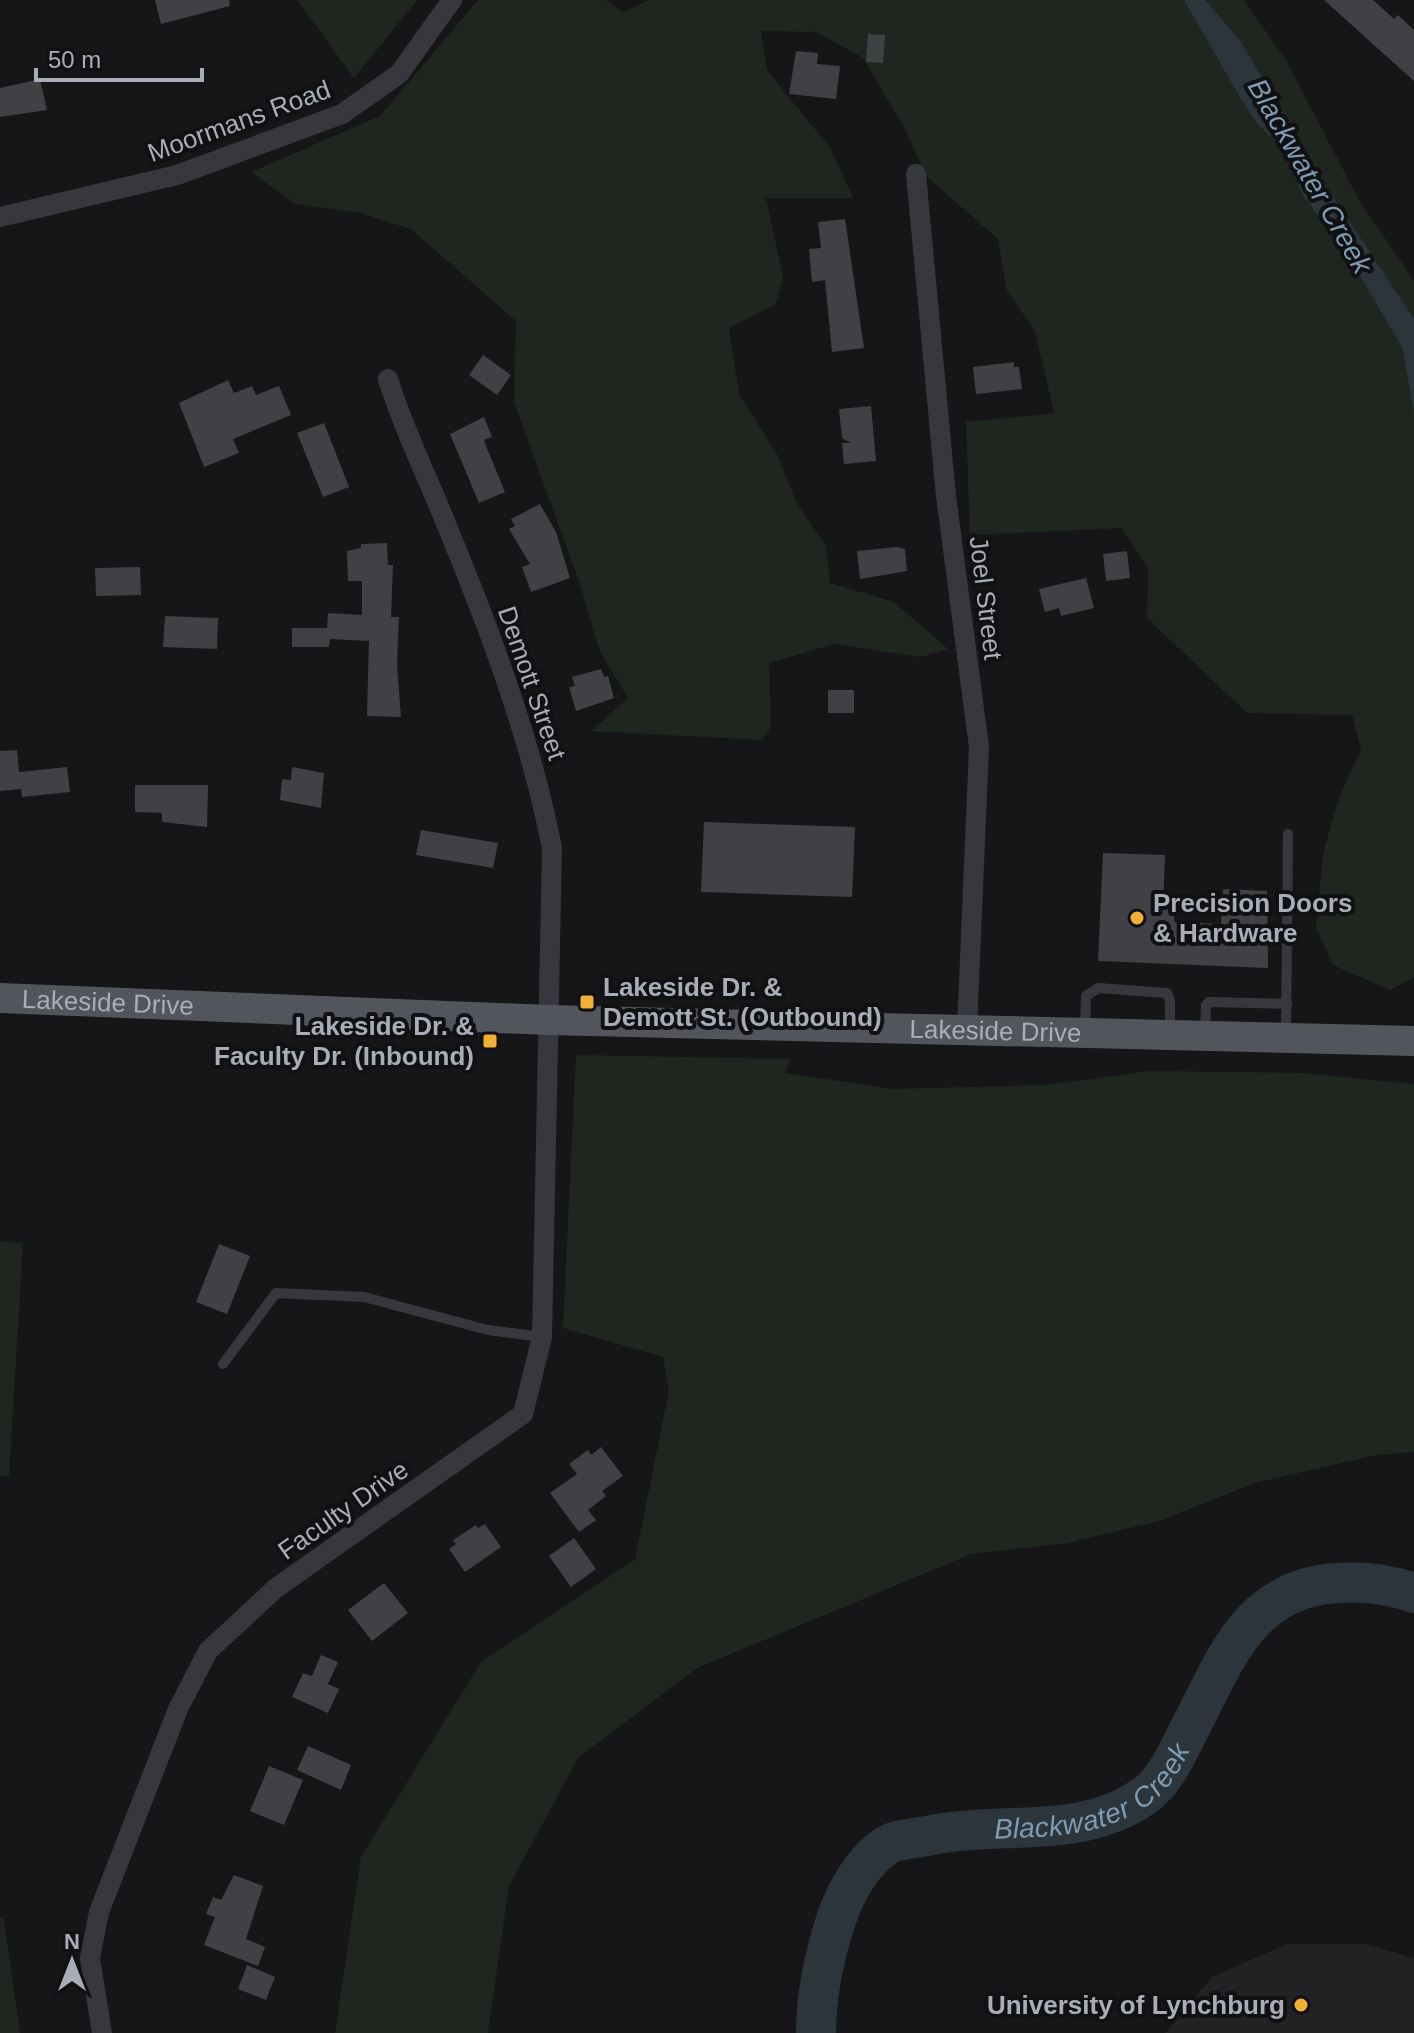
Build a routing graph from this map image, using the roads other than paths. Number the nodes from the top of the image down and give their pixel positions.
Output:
1 (452, 0) edge
2 (916, 174) dead end
3 (0, 217) edge
4 (388, 379) dead end
5 (1288, 834) dead end
6 (0, 998) edge
7 (1287, 1004) junction
8 (550, 1020) junction
9 (967, 1029) junction
10 (1085, 1032) junction
11 (1170, 1035) junction
12 (1205, 1036) junction
13 (1286, 1039) junction
14 (1414, 1041) edge
15 (542, 1337) junction
16 (223, 1364) dead end
17 (102, 2033) edge

1 - 3 street, Moormans Road
2 - 9 street, Joel Street
4 - 8 street, Demott Street
5 - 7 lane
6 - 8 main road, Lakeside Drive
7 - 12 lane
7 - 13 lane
8 - 9 main road, Lakeside Drive
8 - 15 street, Faculty Drive
9 - 10 main road, Lakeside Drive
10 - 11 main road, Lakeside Drive
10 - 11 lane
11 - 12 main road, Lakeside Drive
12 - 13 main road, Lakeside Drive
13 - 14 main road, Lakeside Drive
15 - 16 lane
15 - 17 street, Faculty Drive

